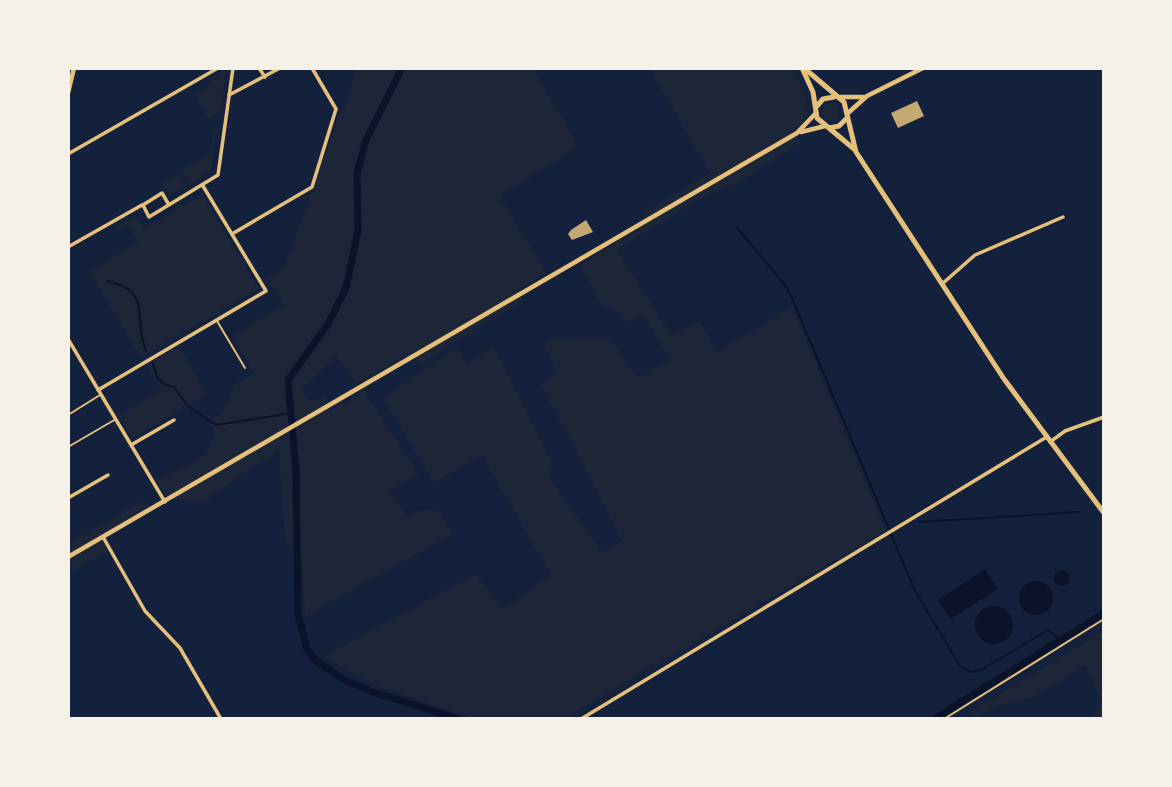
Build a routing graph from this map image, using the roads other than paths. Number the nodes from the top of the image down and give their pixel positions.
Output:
1 (74, 68) edge
2 (218, 68) edge
3 (233, 68) edge
4 (259, 68) edge
5 (280, 68) edge
6 (312, 68) edge
7 (803, 68) edge
8 (923, 68) edge
9 (265, 77) junction
10 (68, 93) edge
11 (229, 95) junction
12 (867, 96) junction
13 (837, 97) junction
14 (817, 109) junction
15 (847, 117) junction
16 (827, 127) junction
17 (797, 133) junction
18 (856, 152) junction
19 (68, 154) edge
20 (203, 186) junction
21 (143, 205) junction
22 (169, 205) junction
23 (1063, 218) dead end
24 (232, 234) junction
25 (68, 247) edge
26 (942, 284) junction
27 (217, 320) junction
28 (68, 340) edge
29 (246, 368) dead end
30 (100, 392) junction
31 (68, 415) edge
32 (1104, 417) edge
33 (116, 419) junction
34 (174, 419) dead end
35 (1047, 441) junction
36 (131, 445) junction
37 (68, 447) edge
38 (108, 475) dead end
39 (68, 498) edge
40 (165, 502) junction
41 (1104, 513) edge
42 (103, 537) junction
43 (68, 557) edge
44 (221, 719) edge
45 (581, 719) edge

1 - 10 street
2 - 19 street
3 - 11 street
4 - 9 street
5 - 9 street
6 - 24 street
7 - 13 main road
7 - 14 main road
8 - 12 street
9 - 11 street
11 - 20 street
12 - 13 street
12 - 15 street
13 - 14 main road
13 - 15 main road
14 - 16 main road
14 - 17 street
15 - 16 main road
15 - 18 main road
16 - 17 street
16 - 18 main road
17 - 40 street
18 - 26 main road
20 - 22 street
20 - 24 street
21 - 22 street
21 - 22 street
21 - 25 street
23 - 26 street
24 - 27 street
26 - 35 main road
27 - 29 lane
27 - 30 street
28 - 30 street
30 - 31 lane
30 - 33 street
32 - 35 street
33 - 36 street
33 - 37 lane
34 - 36 street
35 - 41 main road
35 - 45 street
36 - 40 street
38 - 39 street
40 - 42 street
42 - 43 street
42 - 44 street

